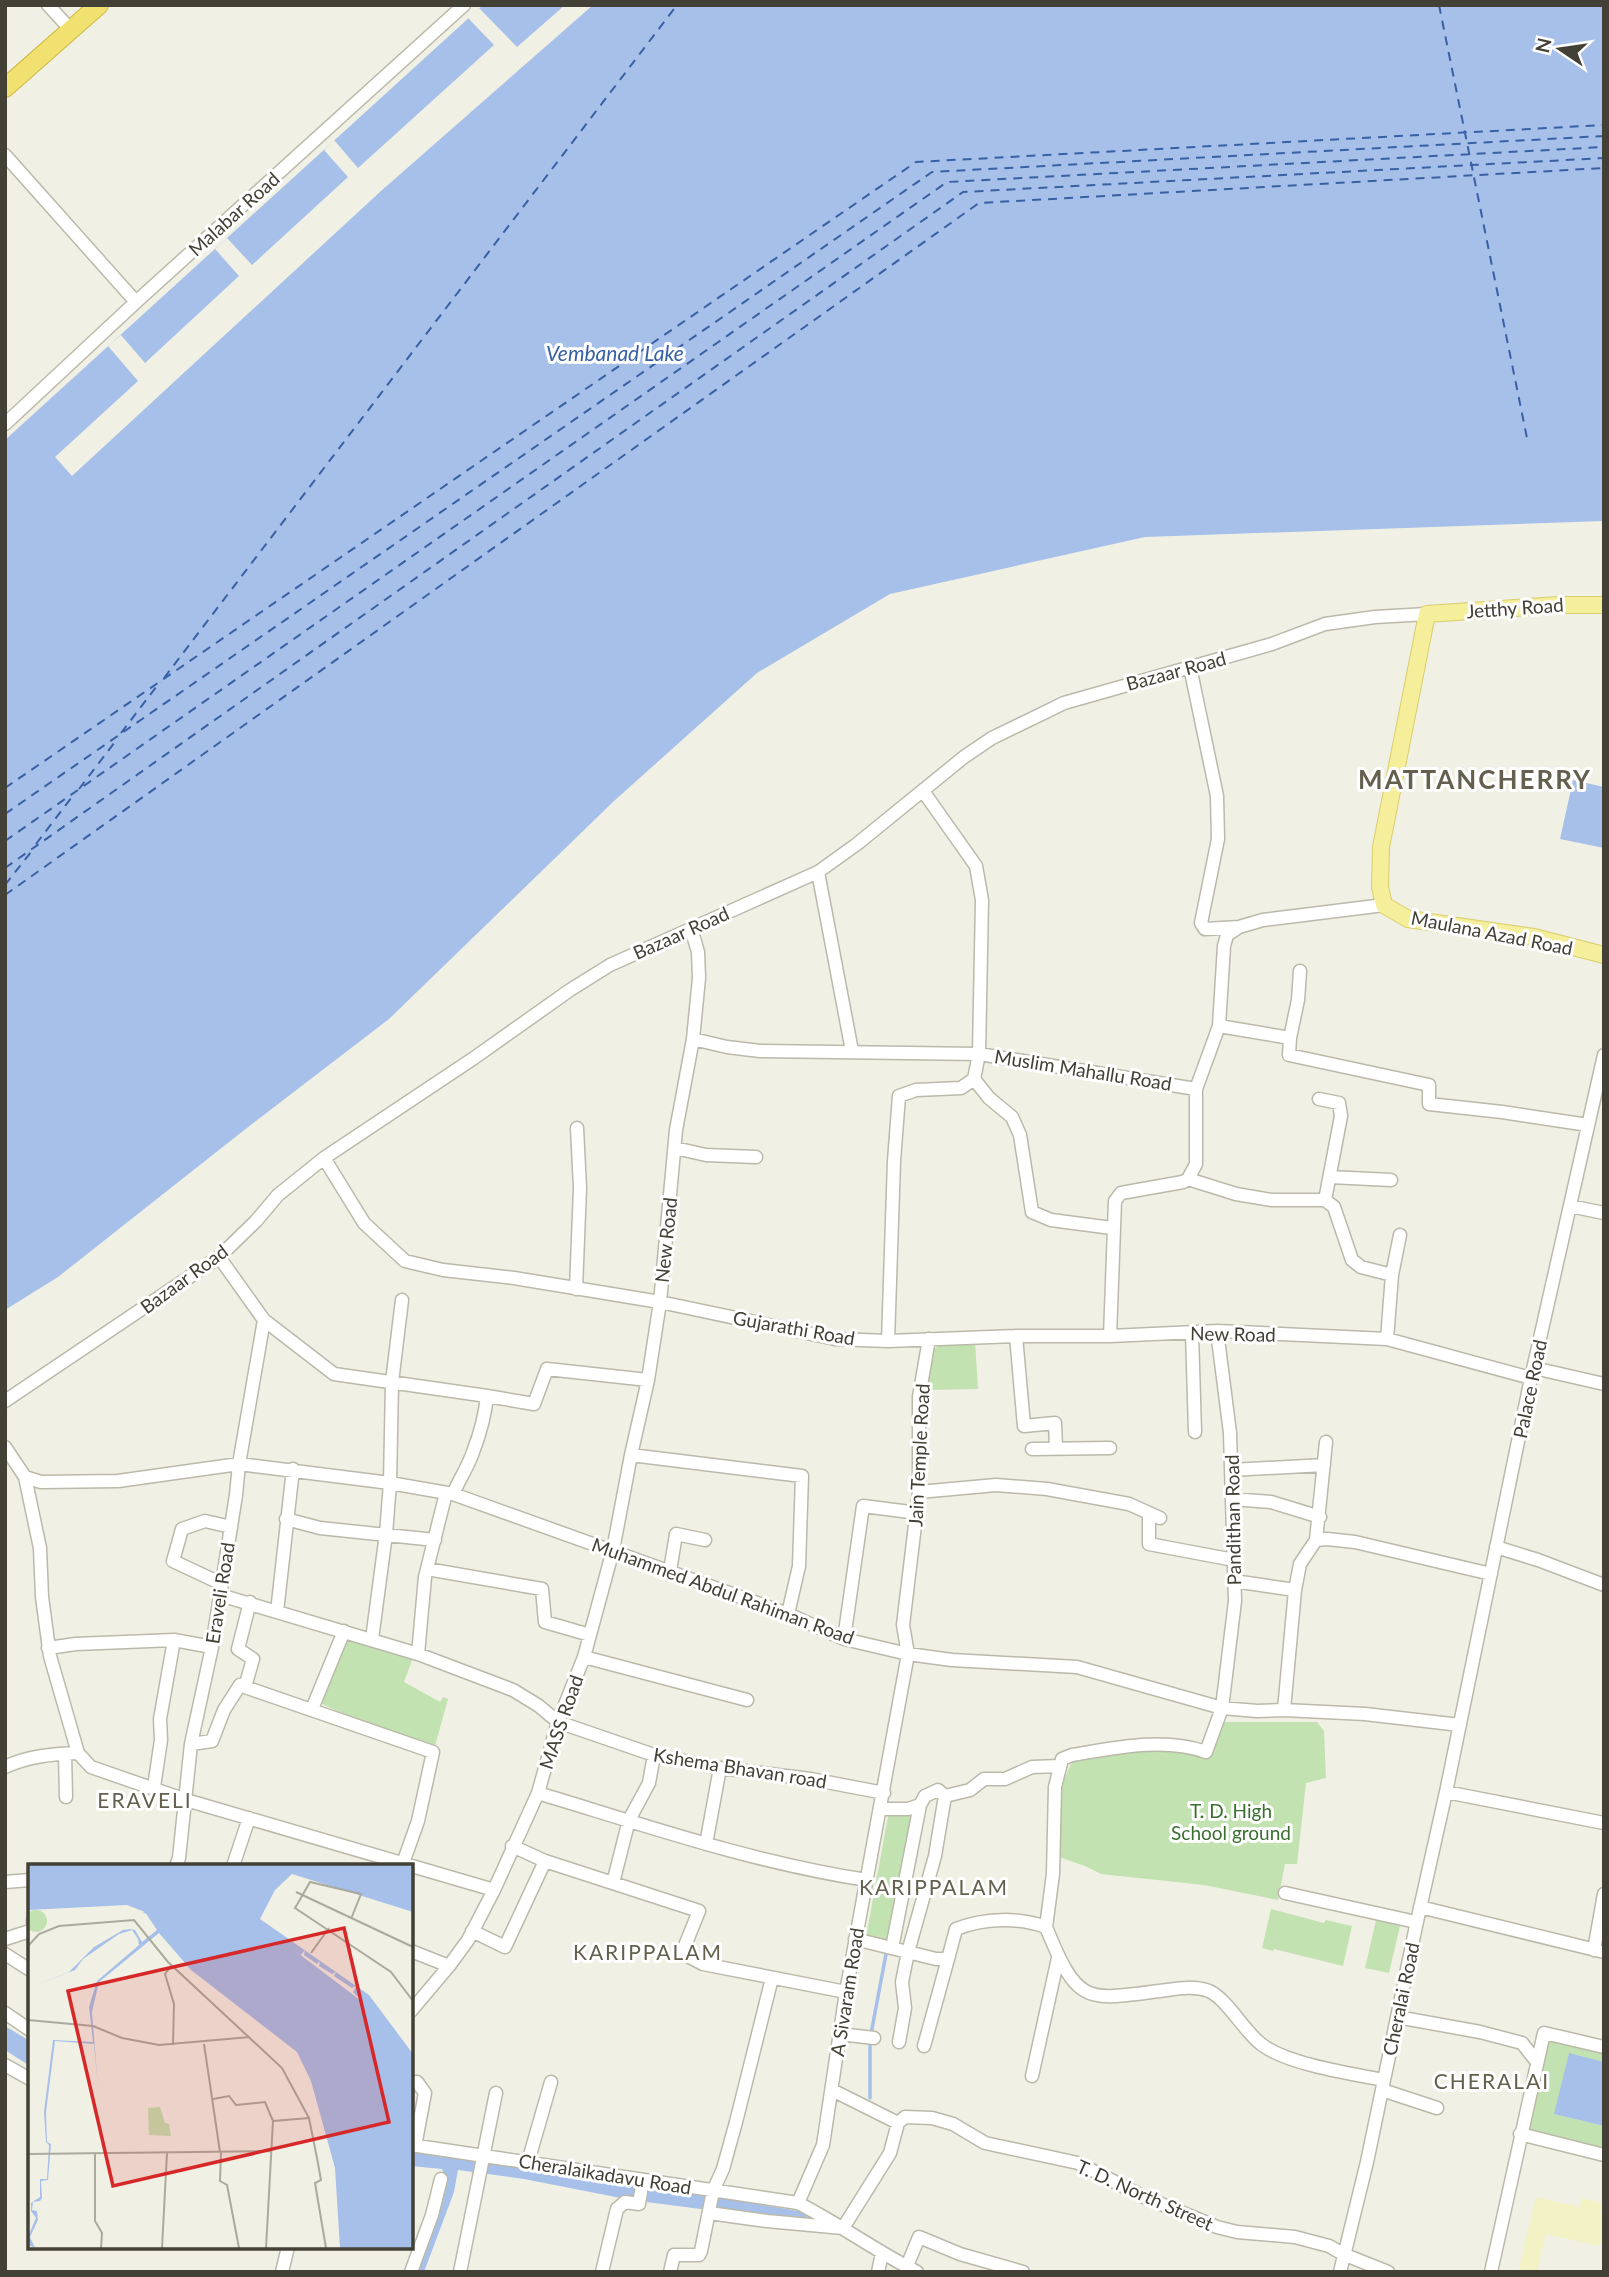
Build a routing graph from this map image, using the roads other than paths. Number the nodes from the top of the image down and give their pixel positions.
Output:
1 (48, 5) edge
2 (99, 5) edge
3 (464, 5) edge
4 (71, 30) junction
5 (5, 88) edge
6 (5, 155) edge
7 (136, 302) junction
8 (5, 424) edge
9 (1604, 605) edge
10 (1427, 614) junction
11 (1190, 667) junction
12 (923, 792) junction
13 (818, 872) junction
14 (1384, 905) junction
15 (1239, 927) junction
16 (691, 928) junction
17 (1604, 955) edge
18 (1300, 971) dead end
19 (1219, 1026) junction
20 (1290, 1038) junction
21 (693, 1039) junction
22 (852, 1051) junction
23 (979, 1054) junction
24 (1604, 1055) edge
25 (974, 1079) junction
26 (1196, 1089) junction
27 (1319, 1099) dead end
28 (1588, 1125) junction
29 (578, 1128) dead end
30 (675, 1148) junction
31 (756, 1157) dead end
32 (324, 1158) junction
33 (1330, 1177) junction
34 (1188, 1179) junction
35 (1391, 1180) dead end
36 (1325, 1200) junction
37 (1570, 1206) junction
38 (1604, 1213) edge
39 (1112, 1228) junction
40 (1400, 1235) dead end
41 (219, 1257) junction
42 (1392, 1275) junction
43 (576, 1289) junction
44 (402, 1300) dead end
45 (660, 1302) junction
46 (264, 1320) junction
47 (1217, 1331) junction
48 (1192, 1333) junction
49 (1016, 1335) junction
50 (1110, 1336) junction
51 (929, 1339) junction
52 (1387, 1339) junction
53 (888, 1341) junction
54 (1533, 1373) junction
55 (648, 1380) junction
56 (392, 1382) junction
57 (1604, 1384) edge
58 (487, 1396) junction
59 (5, 1401) edge
60 (1195, 1432) dead end
61 (1326, 1442) dead end
62 (5, 1447) edge
63 (1056, 1448) junction
64 (1110, 1448) dead end
65 (1032, 1449) dead end
66 (631, 1455) junction
67 (239, 1464) junction
68 (1324, 1465) junction
69 (293, 1469) junction
70 (1231, 1470) junction
71 (25, 1477) junction
72 (390, 1483) junction
73 (919, 1492) junction
74 (449, 1494) junction
75 (1233, 1499) junction
76 (918, 1513) junction
77 (1320, 1517) junction
78 (286, 1519) junction
79 (231, 1527) junction
80 (386, 1534) junction
81 (705, 1539) dead end
82 (435, 1540) junction
83 (1316, 1540) junction
84 (1496, 1547) junction
85 (613, 1550) junction
86 (1234, 1560) junction
87 (427, 1569) junction
88 (670, 1571) junction
89 (1491, 1574) junction
90 (1234, 1581) junction
91 (1604, 1585) edge
92 (221, 1589) junction
93 (1295, 1590) junction
94 (250, 1602) junction
95 (277, 1612) junction
96 (788, 1614) junction
97 (344, 1631) junction
98 (590, 1635) junction
99 (372, 1639) junction
100 (844, 1639) junction
101 (174, 1640) junction
102 (212, 1647) junction
103 (48, 1648) junction
104 (418, 1654) junction
105 (908, 1654) junction
106 (583, 1657) junction
107 (245, 1687) junction
108 (747, 1700) dead end
109 (1222, 1708) junction
110 (312, 1709) junction
111 (1284, 1710) junction
112 (558, 1722) junction
113 (1460, 1725) junction
114 (191, 1744) junction
115 (71, 1753) junction
116 (654, 1755) junction
117 (1060, 1766) junction
118 (5, 1767) edge
119 (720, 1768) junction
120 (153, 1787) junction
121 (1446, 1792) junction
122 (538, 1793) junction
123 (884, 1793) junction
124 (945, 1796) junction
125 (66, 1797) dead end
126 (186, 1800) junction
127 (920, 1805) junction
128 (881, 1809) junction
129 (249, 1818) junction
130 (629, 1820) junction
131 (1604, 1823) edge
132 (706, 1844) junction
133 (512, 1846) junction
134 (545, 1861) junction
135 (177, 1864) edge
136 (234, 1864) edge
137 (403, 1864) edge
138 (413, 1867) edge
139 (28, 1880) edge
140 (867, 1880) junction
141 (5, 1882) edge
142 (613, 1883) junction
143 (494, 1889) junction
144 (1285, 1893) dead end
145 (1604, 1894) edge
146 (1420, 1906) junction
147 (1416, 1922) junction
148 (1046, 1927) junction
149 (472, 1931) junction
150 (28, 1932) edge
151 (5, 1939) edge
152 (855, 1939) junction
153 (892, 1948) junction
154 (1599, 1951) edge
155 (413, 1952) edge
156 (908, 1952) junction
157 (5, 1954) edge
158 (1058, 1958) junction
159 (948, 1959) junction
160 (449, 1966) junction
161 (28, 1969) edge
162 (772, 1978) junction
163 (846, 1992) junction
164 (413, 2009) edge
165 (5, 2013) edge
166 (1397, 2017) junction
167 (28, 2029) edge
168 (840, 2034) junction
169 (870, 2038) dead end
170 (900, 2042) dead end
171 (924, 2046) dead end
172 (1604, 2047) edge
173 (1537, 2063) junction
174 (5, 2065) edge
175 (1032, 2076) dead end
176 (28, 2078) edge
177 (413, 2082) edge
178 (551, 2082) dead end
179 (1383, 2085) junction
180 (832, 2090) junction
181 (496, 2093) dead end
182 (1437, 2108) dead end
183 (898, 2123) junction
184 (1520, 2134) junction
185 (413, 2146) edge
186 (1604, 2155) edge
187 (482, 2158) junction
188 (528, 2162) junction
189 (441, 2179) dead end
190 (643, 2180) junction
191 (712, 2192) junction
192 (798, 2203) junction
193 (709, 2213) junction
194 (843, 2228) junction
195 (288, 2249) edge
196 (882, 2253) junction
197 (1343, 2254) junction
198 (912, 2269) edge
199 (282, 2272) edge
200 (411, 2272) edge
201 (460, 2272) edge
202 (602, 2272) edge
203 (670, 2272) edge
204 (878, 2272) edge
205 (1023, 2272) edge
206 (1340, 2272) edge
207 (1388, 2272) edge
208 (1491, 2272) edge

1 - 4 street
2 - 4 highway
3 - 7 street, Malabar Road
4 - 5 highway
6 - 7 street
7 - 8 street, Malabar Road
9 - 10 main road, Jetthy Road
10 - 11 street, Bazaar Road
10 - 14 main road, Maulana Azad Road
11 - 12 street, Bazaar Road
11 - 15 street
12 - 13 street, Bazaar Road
12 - 23 street
13 - 16 street, Bazaar Road
13 - 22 street
14 - 15 street
14 - 17 main road, Maulana Azad Road
15 - 19 street, Muslim Mahallu Road
16 - 21 street, New Road
16 - 32 street, Bazaar Road
18 - 20 street
19 - 20 street
19 - 26 street, Muslim Mahallu Road
20 - 28 street
21 - 22 street, Muslim Mahallu Road
21 - 30 street, New Road
22 - 23 street, Muslim Mahallu Road
23 - 25 street
23 - 26 street, Muslim Mahallu Road
24 - 28 street, Palace Road
25 - 39 street
25 - 53 street
26 - 34 street
27 - 33 street
28 - 37 street, Palace Road
29 - 43 street
30 - 31 street
30 - 45 street, New Road
32 - 41 street, Bazaar Road
32 - 43 street, Gujarathi Road
33 - 35 street
33 - 36 street
34 - 36 street
34 - 39 street
36 - 42 street
37 - 38 street
37 - 54 street, Palace Road
39 - 50 street
40 - 42 street
41 - 46 street
41 - 59 street, Bazaar Road
42 - 52 street
43 - 45 street, Gujarathi Road
44 - 56 street
45 - 53 street, Gujarathi Road
45 - 55 street, New Road
46 - 56 street
46 - 67 street, Eraveli Road
47 - 48 street, New Road
47 - 52 street, New Road
47 - 70 street, Pandithan Road
48 - 50 street, New Road
48 - 60 street
49 - 50 street, New Road
49 - 51 street, New Road
49 - 63 street
51 - 53 street, Gujarathi Road
51 - 73 street, Jain Temple Road
52 - 54 street, New Road
54 - 57 street, New Road
54 - 84 street, Palace Road
55 - 58 street
55 - 66 street, New Road
56 - 58 street
56 - 72 street
58 - 74 street
61 - 68 street
62 - 71 street
63 - 64 street
63 - 65 street
66 - 85 street, New Road
66 - 96 street
67 - 69 street, Muhammed Abdul Rahiman Road
67 - 71 street, Muhammed Abdul Rahiman Road
67 - 79 street, Eraveli Road
68 - 70 street
68 - 77 street
69 - 72 street, Muhammed Abdul Rahiman Road
69 - 78 street
70 - 75 street, Pandithan Road
71 - 103 street
72 - 74 street, Muhammed Abdul Rahiman Road
72 - 80 street
73 - 76 street, Jain Temple Road
73 - 86 street
74 - 82 street
74 - 85 street, Muhammed Abdul Rahiman Road
75 - 77 street
75 - 86 street, Pandithan Road
76 - 100 street
76 - 105 street, Jain Temple Road
77 - 83 street
78 - 80 street
78 - 95 street
79 - 92 street, Eraveli Road
79 - 92 street, Kshema Bhavan road
80 - 82 street
80 - 99 street
81 - 88 street
82 - 87 street
83 - 89 street
83 - 93 street
84 - 89 street, Palace Road
84 - 91 street
85 - 88 street, Muhammed Abdul Rahiman Road
85 - 98 street, MASS Road
86 - 90 street, Pandithan Road
87 - 98 street
87 - 104 street
88 - 96 street, Muhammed Abdul Rahiman Road
89 - 113 street, Palace Road
90 - 93 street
90 - 109 street, Pandithan Road
92 - 94 street, Kshema Bhavan road
92 - 102 street, Eraveli Road
93 - 111 street
94 - 95 street, Kshema Bhavan road
94 - 107 street
95 - 97 street, Kshema Bhavan road
96 - 100 street, Muhammed Abdul Rahiman Road
97 - 99 street, Kshema Bhavan road
97 - 110 street
98 - 106 street, MASS Road
99 - 104 street, Kshema Bhavan road
100 - 105 street, Muhammed Abdul Rahiman Road
101 - 102 street
101 - 103 street
101 - 120 street
102 - 114 street, Eraveli Road
103 - 115 street
104 - 112 street, Kshema Bhavan road
105 - 109 street, Muhammed Abdul Rahiman Road
105 - 123 street, A Sivaram Road
106 - 108 street
106 - 112 street, MASS Road
107 - 110 street
107 - 114 street
109 - 111 street, Muhammed Abdul Rahiman Road
109 - 117 street, Pandithan Road
110 - 137 street
111 - 113 street, Muhammed Abdul Rahiman Road
112 - 116 street, Kshema Bhavan road
112 - 122 street, MASS Road
113 - 121 street, Cheralai Road
114 - 126 street, Eraveli Road
115 - 118 street
115 - 120 street
115 - 125 street
116 - 119 street, Kshema Bhavan road
116 - 130 street
117 - 124 street
117 - 148 street
119 - 123 street, Kshema Bhavan road
119 - 132 street
120 - 126 street
121 - 131 street
121 - 146 street, Cheralai Road
122 - 130 street
122 - 133 street, MASS Road
123 - 128 street, A Sivaram Road
124 - 127 street
124 - 156 street
126 - 129 street
126 - 135 street, Eraveli Road
127 - 128 street
127 - 153 street
128 - 140 street, A Sivaram Road
129 - 136 street
129 - 137 street
130 - 132 street
130 - 142 street
132 - 140 street
133 - 134 street
133 - 143 street, MASS Road
134 - 142 street
134 - 149 street
138 - 143 street
139 - 141 street
140 - 152 street, A Sivaram Road
142 - 162 street
143 - 149 street, MASS Road
144 - 147 street
145 - 154 street
146 - 147 street, Cheralai Road
146 - 154 street
147 - 166 street, Cheralai Road
148 - 158 street
148 - 159 street
149 - 160 street, MASS Road
150 - 151 street
152 - 153 street
152 - 163 street, A Sivaram Road
153 - 156 street
155 - 160 street
156 - 159 street
156 - 170 street
157 - 161 street
158 - 175 street
158 - 179 street
159 - 171 street
160 - 164 street, MASS Road
162 - 163 street
162 - 191 street
163 - 168 street, A Sivaram Road
165 - 167 street
166 - 173 street
166 - 179 street, Cheralai Road
168 - 169 street
168 - 180 street, A Sivaram Road
172 - 173 street
173 - 184 street
174 - 176 street
177 - 185 street
178 - 188 street
179 - 182 street
179 - 197 street, Cheralai Road
180 - 183 street
180 - 192 street, A Sivaram Road
181 - 187 street
183 - 194 street
183 - 197 street, T. D. North Street
184 - 186 street
184 - 208 street
185 - 187 street, Cheralaikadavu Road
187 - 188 street, Cheralaikadavu Road
187 - 201 street
188 - 190 street, Cheralaikadavu Road
189 - 200 street
190 - 191 street, Cheralaikadavu Road
190 - 202 street
191 - 192 street, Cheralaikadavu Road
191 - 193 street
192 - 194 street
193 - 194 street
193 - 203 street
194 - 196 street
195 - 199 street
196 - 198 street
196 - 204 street
197 - 206 street, Cheralai Road
197 - 207 street, T. D. North Street
198 - 205 street

